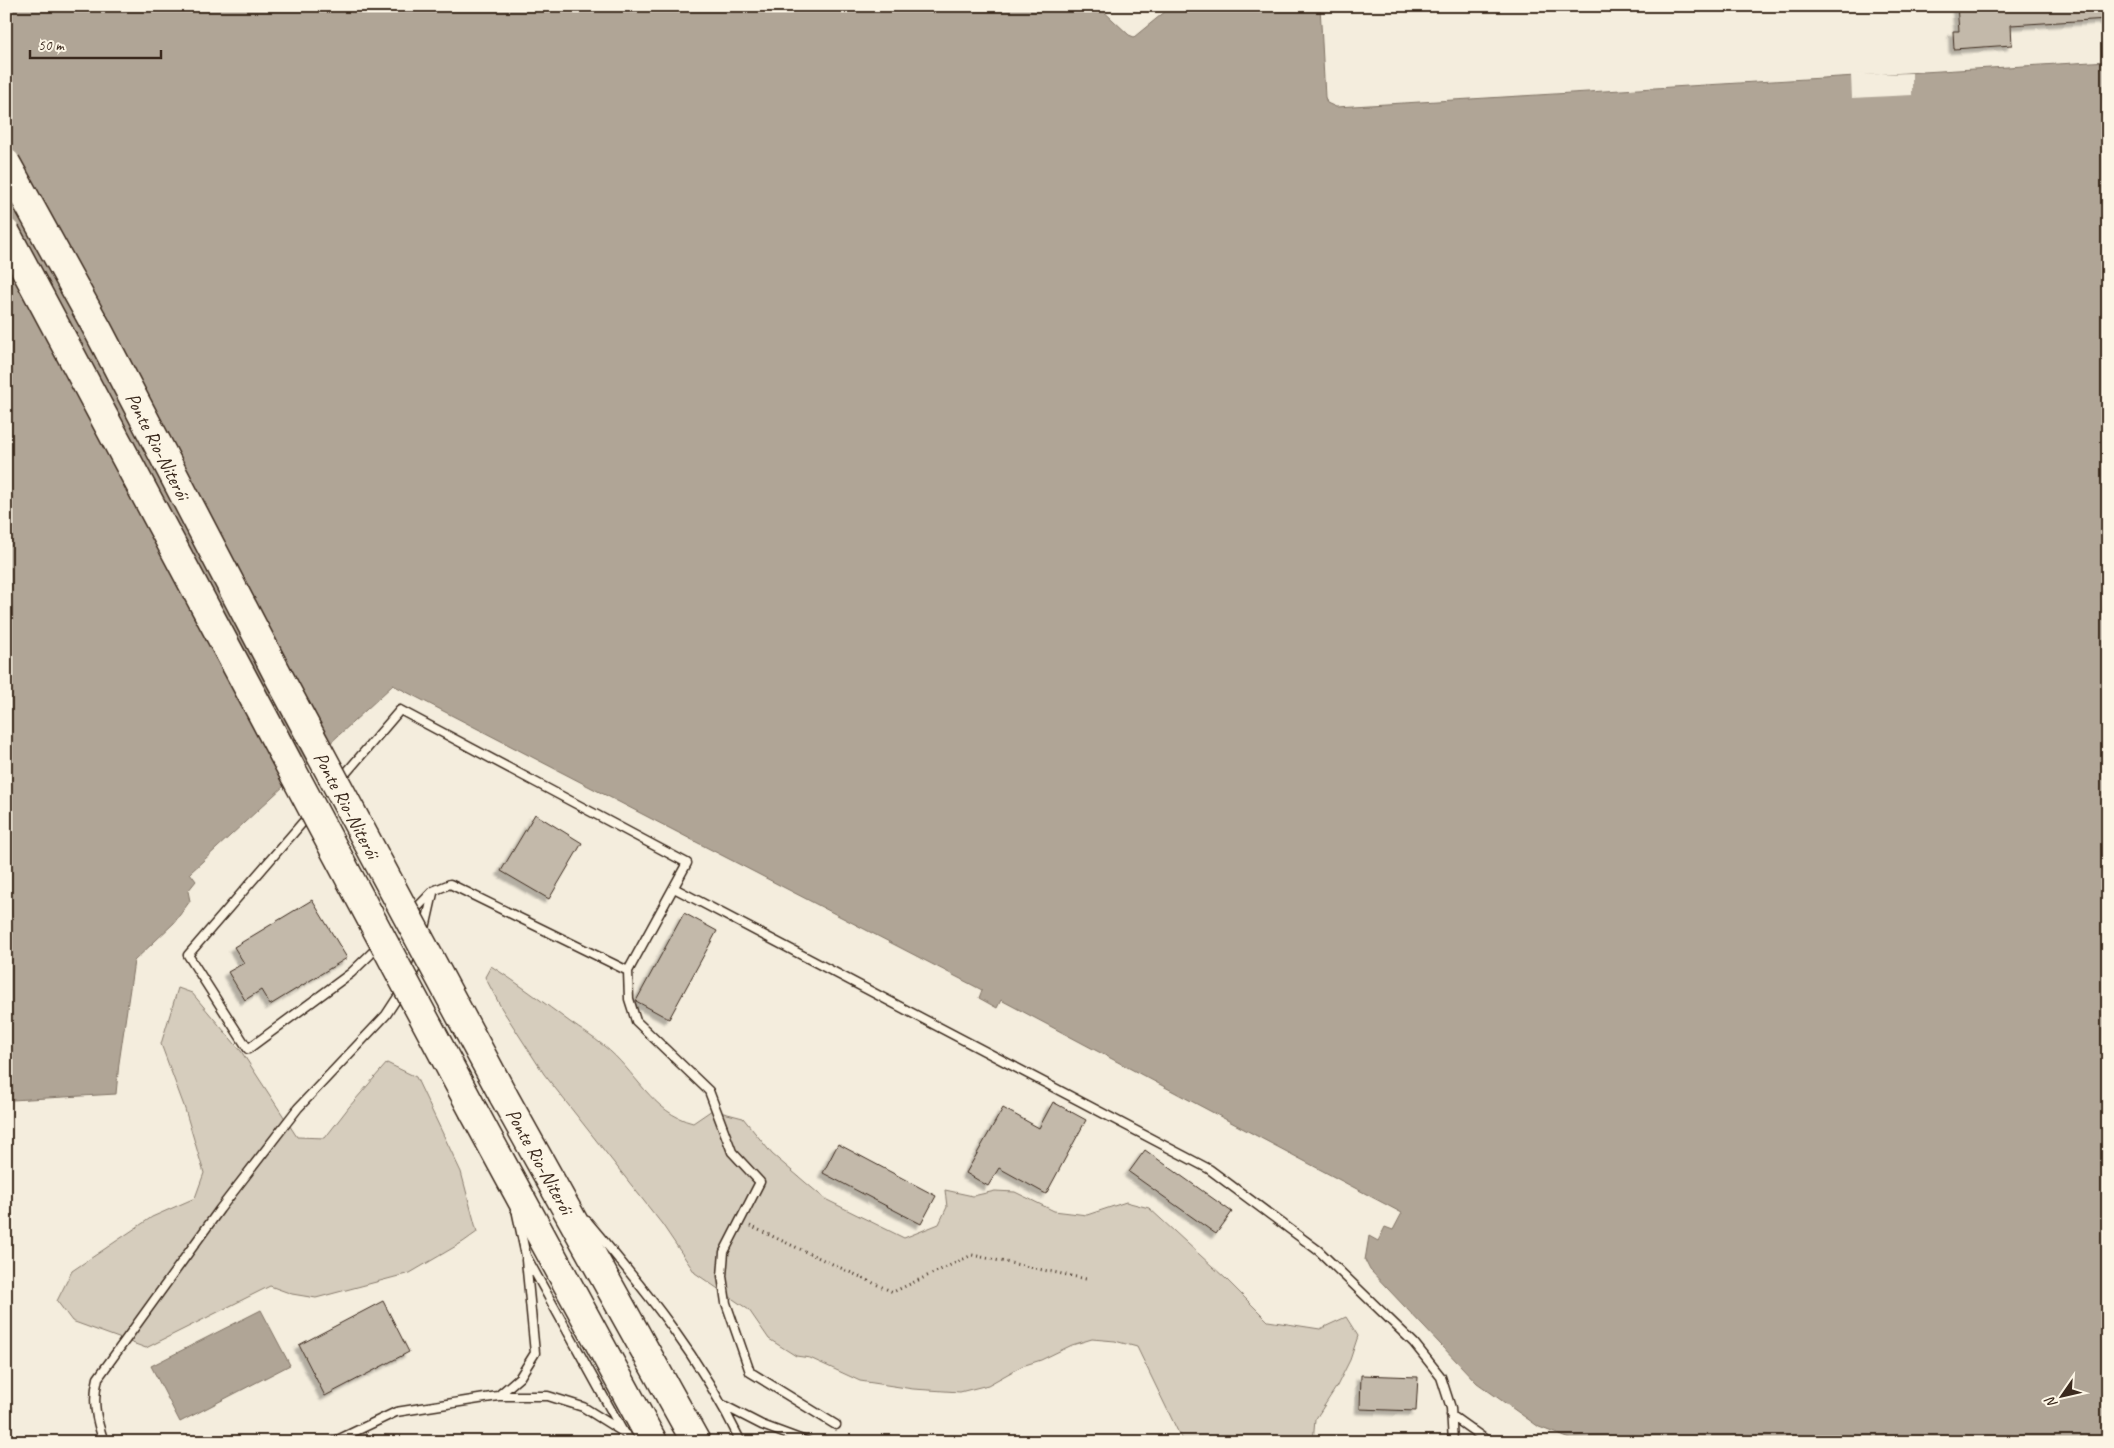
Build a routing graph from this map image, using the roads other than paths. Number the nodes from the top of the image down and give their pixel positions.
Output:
1 (6, 163) edge
2 (6, 233) edge
3 (329, 792) dead end
4 (316, 807) dead end
5 (674, 888) junction
6 (433, 891) junction
7 (399, 926) dead end
8 (392, 932) dead end
9 (628, 971) junction
10 (543, 1168) junction
11 (511, 1183) junction
12 (574, 1206) dead end
13 (581, 1214) dead end
14 (526, 1256) junction
15 (498, 1396) junction
16 (723, 1405) junction
17 (1451, 1415) junction
18 (836, 1425) dead end
19 (623, 1432) junction
20 (104, 1442) edge
21 (333, 1442) edge
22 (633, 1442) edge
23 (653, 1442) edge
24 (696, 1442) edge
25 (741, 1442) edge
26 (808, 1442) edge
27 (1454, 1442) edge
28 (1489, 1442) edge

1 - 10 highway, Ponte Rio-Niterói, bridge
2 - 11 highway, Ponte Rio-Niterói, bridge
3 - 5 lane
4 - 8 lane
5 - 9 lane
5 - 17 lane
6 - 7 lane
6 - 9 lane
6 - 20 lane
9 - 18 lane
10 - 12 lane
10 - 24 highway, Ponte Rio-Niterói
11 - 14 lane
11 - 23 highway, Ponte Rio-Niterói
13 - 16 lane
14 - 15 lane
14 - 19 lane
15 - 19 lane
15 - 21 lane
16 - 25 lane
16 - 26 lane
17 - 27 lane
17 - 28 lane
19 - 22 lane

